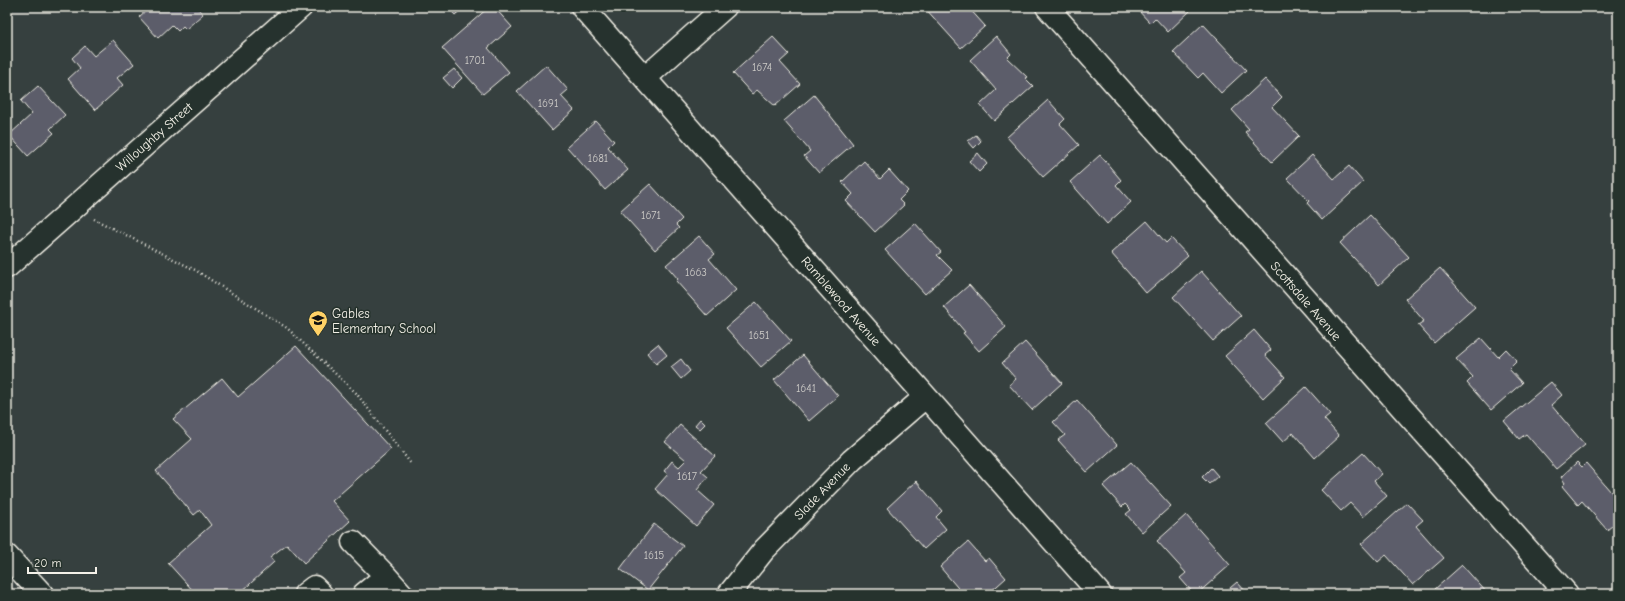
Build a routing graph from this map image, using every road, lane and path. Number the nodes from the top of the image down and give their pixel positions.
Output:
1 (301, 7) edge
2 (582, 7) edge
3 (725, 7) edge
4 (1047, 7) edge
5 (645, 78) junction
6 (74, 208) junction
7 (7, 267) edge
8 (925, 397) junction
9 (412, 465) dead end
10 (353, 542) dead end
11 (7, 556) edge
12 (386, 576) junction
13 (42, 594) edge
14 (305, 594) edge
15 (321, 594) edge
16 (364, 594) edge
17 (402, 594) edge
18 (729, 594) edge
19 (1100, 594) edge
20 (1567, 594) edge

1 - 6 street, Willoughby Street
2 - 5 street, Ramblewood Avenue
3 - 5 street
4 - 20 street, Scottsdale Avenue
5 - 8 street, Ramblewood Avenue
6 - 7 street, Willoughby Street
6 - 9 path
8 - 18 street, Slade Avenue
8 - 19 street, Ramblewood Avenue
10 - 12 street
11 - 13 street
12 - 16 street
12 - 17 street
14 - 15 street

